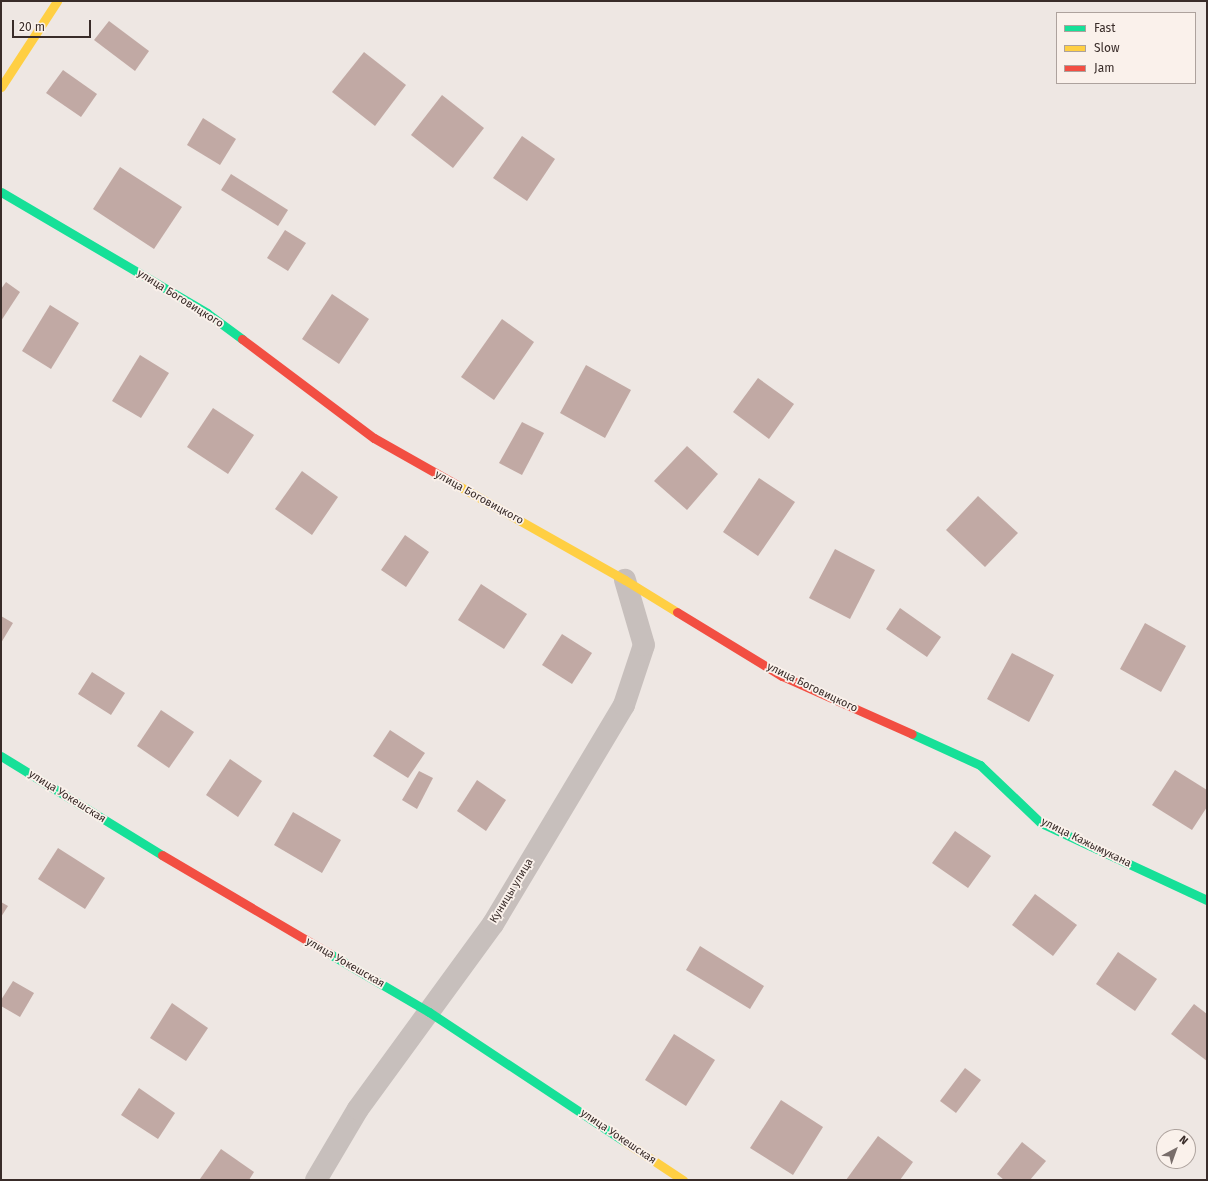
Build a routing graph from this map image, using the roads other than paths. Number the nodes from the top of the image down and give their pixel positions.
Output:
1 (57, 1) edge
2 (1, 87) edge
3 (1, 192) edge
4 (626, 580) junction
5 (1, 756) edge
6 (980, 765) joint
7 (1207, 900) edge
8 (429, 1012) junction
9 (316, 1180) edge
10 (683, 1180) edge

1 - 2 street
3 - 4 street, улица Боговицкого
4 - 6 street, улица Боговицкого
4 - 8 street, Куницы улица
5 - 8 street, улица Уокешская
6 - 7 street, улица Кажымукана
8 - 9 street, Куницы улица
8 - 10 street, улица Уокешская

